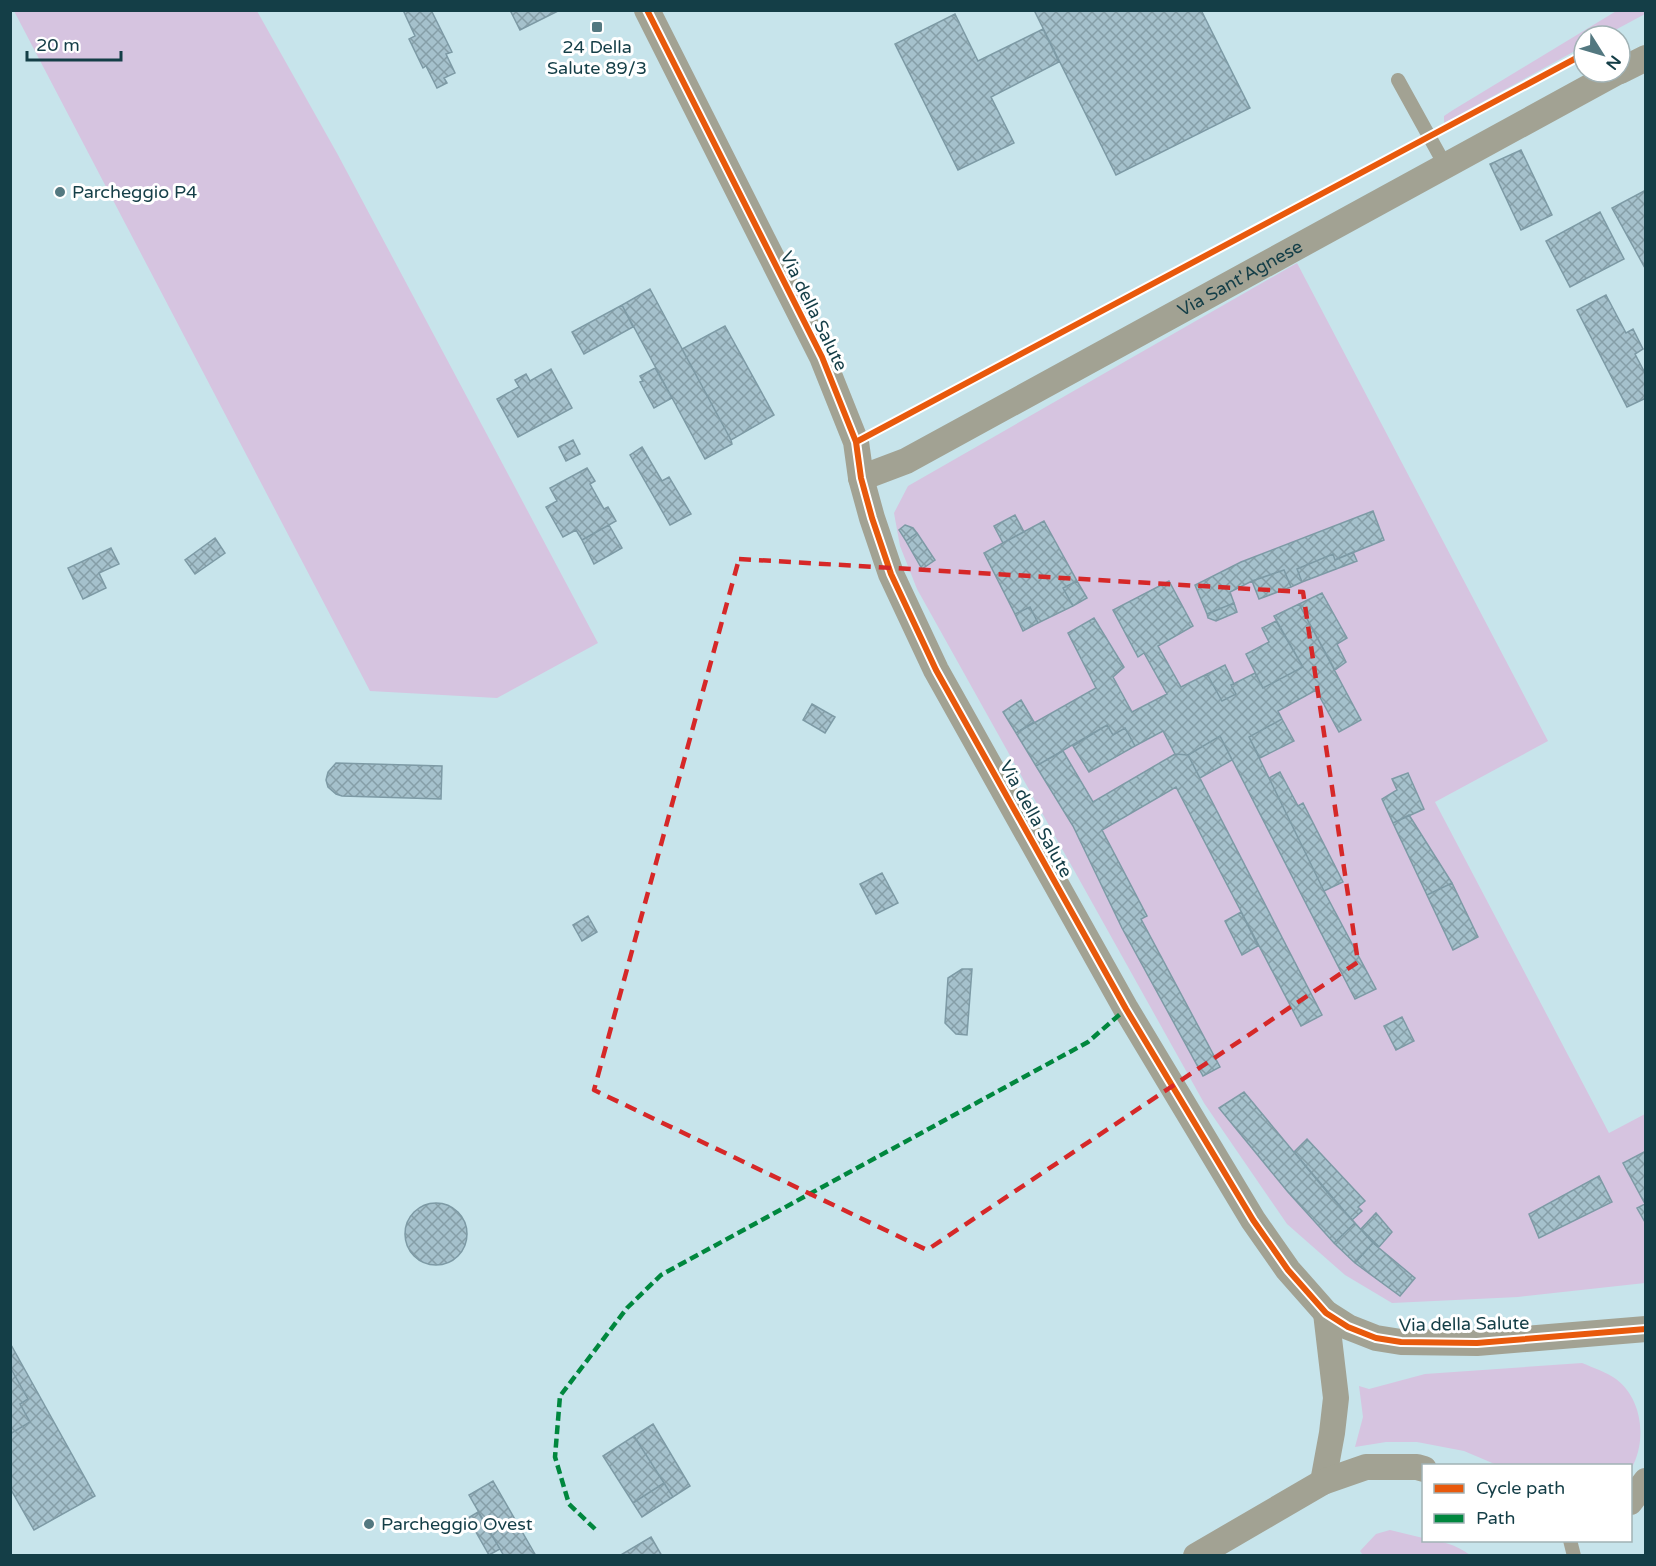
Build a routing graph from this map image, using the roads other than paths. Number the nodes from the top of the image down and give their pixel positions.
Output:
1 (647, 10) edge
2 (1646, 58) edge
3 (1632, 65) edge
4 (1398, 80) dead end
5 (1595, 84) edge
6 (1445, 165) junction
7 (861, 478) junction
8 (1326, 1313) junction
9 (1646, 1329) edge
10 (1422, 1468) edge
11 (1323, 1482) junction
12 (1646, 1482) edge
13 (1646, 1499) edge
14 (1632, 1500) edge
15 (1632, 1507) edge
16 (1196, 1556) edge

1 - 7 street, Via della Salute
2 - 3 street, Via Sant'Agnese
4 - 6 lane
5 - 6 street, Via Sant'Agnese
6 - 7 street, Via Sant'Agnese
7 - 8 street, Via della Salute
8 - 9 street, Via della Salute
8 - 11 street
10 - 11 street
11 - 16 street
12 - 14 street
13 - 15 street

